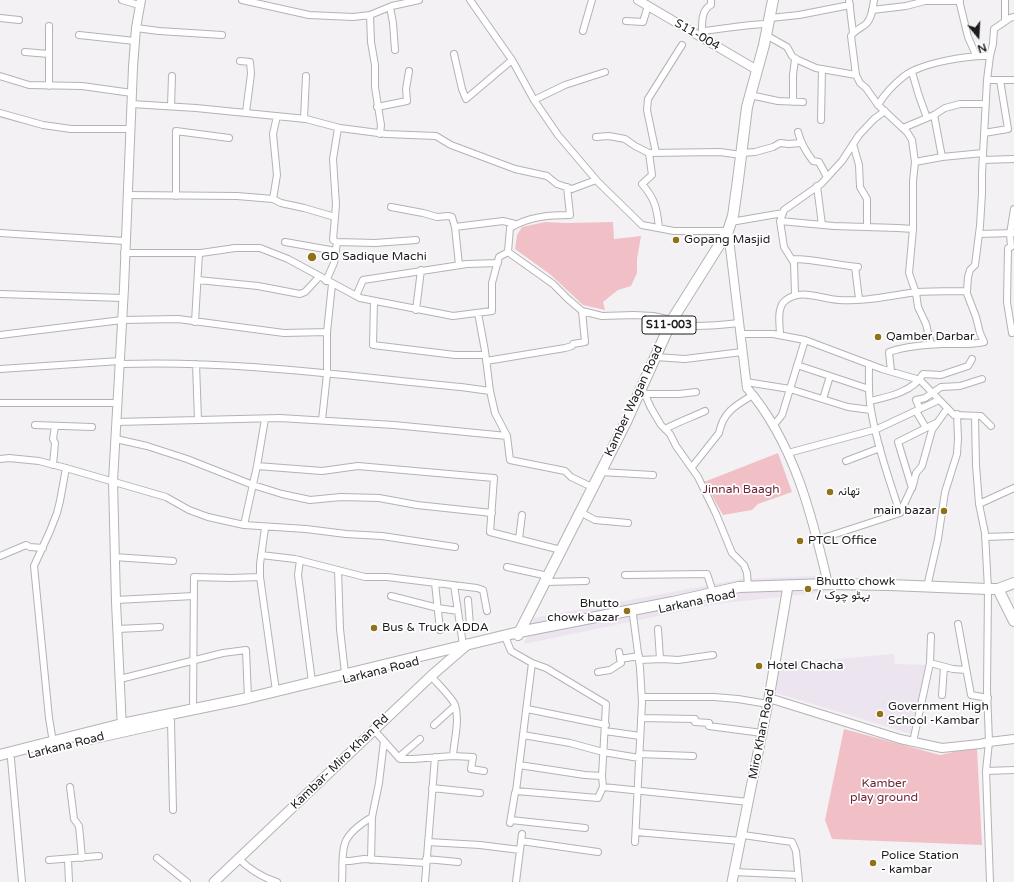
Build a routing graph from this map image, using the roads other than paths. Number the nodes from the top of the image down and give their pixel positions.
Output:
1 (122, 0) edge
2 (242, 0) edge
3 (418, 0) edge
4 (470, 0) edge
5 (592, 0) edge
6 (638, 0) edge
7 (711, 0) edge
8 (773, 0) edge
9 (874, 0) edge
10 (959, 0) edge
11 (1005, 0) edge
12 (140, 2) edge
13 (849, 3) edge
14 (392, 4) edge
15 (650, 5) edge
16 (872, 10) junction
17 (370, 15) junction
18 (1014, 17) edge
19 (0, 18) edge
20 (19, 20) dead end
21 (626, 21) dead end
22 (769, 21) junction
23 (1005, 21) junction
24 (49, 26) dead end
25 (136, 28) junction
26 (584, 30) dead end
27 (853, 33) junction
28 (702, 34) junction
29 (79, 35) dead end
30 (222, 35) dead end
31 (766, 35) junction
32 (135, 41) junction
33 (682, 45) dead end
34 (395, 50) dead end
35 (25, 52) dead end
36 (49, 54) junction
37 (454, 54) dead end
38 (976, 55) junction
39 (990, 56) junction
40 (795, 59) junction
41 (512, 60) junction
42 (240, 61) dead end
43 (822, 69) junction
44 (757, 70) junction
45 (409, 71) dead end
46 (605, 72) dead end
47 (912, 72) junction
48 (856, 75) junction
49 (0, 76) edge
50 (172, 76) dead end
51 (306, 76) dead end
52 (987, 80) junction
53 (1000, 80) junction
54 (1013, 82) edge
55 (49, 86) junction
56 (132, 92) junction
57 (750, 95) junction
58 (534, 100) junction
59 (793, 102) junction
60 (803, 102) dead end
61 (131, 104) junction
62 (985, 104) junction
63 (878, 105) junction
64 (171, 106) junction
65 (377, 107) junction
66 (885, 111) junction
67 (246, 112) junction
68 (0, 113) edge
69 (934, 115) junction
70 (277, 116) junction
71 (927, 118) junction
72 (304, 119) junction
73 (821, 120) dead end
74 (338, 128) junction
75 (903, 128) junction
76 (130, 129) junction
77 (798, 132) dead end
78 (984, 133) junction
79 (380, 134) junction
80 (596, 137) dead end
81 (229, 138) dead end
82 (800, 144) junction
83 (853, 144) junction
84 (653, 153) junction
85 (983, 153) junction
86 (741, 154) junction
87 (942, 156) junction
88 (1014, 159) edge
89 (983, 160) junction
90 (915, 162) junction
91 (828, 177) junction
92 (596, 180) junction
93 (817, 186) junction
94 (567, 187) junction
95 (127, 195) junction
96 (176, 196) junction
97 (273, 199) junction
98 (391, 207) dead end
99 (1014, 209) edge
100 (783, 213) junction
101 (335, 217) junction
102 (780, 220) junction
103 (515, 224) junction
104 (822, 225) junction
105 (455, 226) junction
106 (729, 227) junction
107 (867, 227) junction
108 (659, 228) junction
109 (913, 229) junction
110 (0, 233) edge
111 (1012, 233) edge
112 (979, 234) junction
113 (416, 240) dead end
114 (125, 241) junction
115 (285, 242) dead end
116 (337, 242) junction
117 (336, 251) junction
118 (508, 252) junction
119 (124, 253) junction
120 (199, 254) junction
121 (792, 259) junction
122 (498, 263) junction
123 (459, 265) junction
124 (421, 270) junction
125 (319, 277) junction
126 (198, 280) junction
127 (329, 282) junction
128 (966, 291) junction
129 (916, 293) junction
130 (0, 294) edge
131 (795, 294) junction
132 (356, 296) junction
133 (124, 298) junction
134 (859, 300) junction
135 (374, 301) junction
136 (416, 310) junction
137 (582, 311) junction
138 (478, 313) junction
139 (122, 320) junction
140 (195, 322) junction
141 (671, 322) junction
142 (738, 323) junction
143 (328, 332) junction
144 (1012, 333) dead end
145 (740, 334) junction
146 (0, 335) edge
147 (780, 335) junction
148 (805, 340) junction
149 (932, 345) junction
150 (742, 352) junction
151 (486, 358) junction
152 (655, 358) junction
153 (972, 360) dead end
154 (120, 363) junction
155 (196, 364) junction
156 (869, 364) junction
157 (797, 365) junction
158 (0, 369) edge
159 (891, 371) junction
160 (327, 374) junction
161 (941, 375) junction
162 (830, 376) junction
163 (982, 379) dead end
164 (920, 380) junction
165 (746, 382) junction
166 (941, 387) junction
167 (790, 389) junction
168 (869, 389) junction
169 (490, 391) junction
170 (643, 391) junction
171 (696, 392) dead end
172 (932, 393) junction
173 (753, 395) junction
174 (823, 399) junction
175 (939, 400) junction
176 (870, 401) junction
177 (117, 403) junction
178 (0, 404) edge
179 (947, 409) junction
180 (705, 410) dead end
181 (871, 410) junction
182 (918, 410) junction
183 (957, 414) junction
184 (975, 417) junction
185 (265, 419) junction
186 (198, 420) junction
187 (322, 420) junction
188 (116, 422) junction
189 (937, 423) junction
190 (35, 425) dead end
191 (774, 425) junction
192 (55, 426) junction
193 (991, 426) dead end
194 (92, 427) dead end
195 (875, 428) junction
196 (926, 428) junction
197 (665, 429) junction
198 (507, 436) junction
199 (116, 439) junction
200 (880, 448) junction
201 (788, 453) junction
202 (0, 459) edge
203 (846, 461) dead end
204 (53, 465) junction
205 (257, 466) junction
206 (692, 467) junction
207 (66, 468) junction
208 (600, 472) junction
209 (653, 475) dead end
210 (113, 481) junction
211 (252, 484) junction
212 (592, 487) junction
213 (912, 488) junction
214 (1014, 488) edge
215 (979, 504) junction
216 (580, 512) junction
217 (492, 513) junction
218 (900, 513) junction
219 (522, 515) dead end
220 (628, 523) dead end
221 (244, 525) junction
222 (265, 528) junction
223 (1014, 536) edge
224 (985, 537) junction
225 (519, 539) junction
226 (818, 540) junction
227 (455, 547) dead end
228 (43, 548) junction
229 (561, 550) junction
230 (261, 555) junction
231 (0, 556) edge
232 (114, 557) junction
233 (300, 560) junction
234 (173, 561) dead end
235 (507, 567) dead end
236 (338, 570) junction
237 (625, 575) dead end
238 (260, 577) junction
239 (546, 579) junction
240 (586, 581) dead end
241 (1014, 582) edge
242 (435, 583) junction
243 (828, 584) junction
244 (454, 585) junction
245 (748, 586) junction
246 (763, 586) junction
247 (788, 586) junction
248 (927, 587) junction
249 (993, 589) junction
250 (713, 592) junction
251 (194, 596) junction
252 (391, 596) dead end
253 (116, 600) junction
254 (468, 600) dead end
255 (438, 608) junction
256 (458, 611) junction
257 (487, 611) dead end
258 (633, 615) junction
259 (1013, 619) edge
260 (958, 624) dead end
261 (160, 627) dead end
262 (460, 627) junction
263 (658, 628) dead end
264 (117, 629) junction
265 (440, 630) dead end
266 (518, 634) junction
267 (931, 636) dead end
268 (506, 639) junction
269 (463, 647) junction
270 (619, 652) dead end
271 (713, 655) dead end
272 (639, 658) junction
273 (620, 659) junction
274 (660, 659) junction
275 (193, 661) junction
276 (532, 663) junction
277 (930, 664) junction
278 (383, 667) junction
279 (944, 667) junction
280 (966, 670) junction
281 (598, 672) dead end
282 (345, 674) junction
283 (431, 676) junction
284 (120, 679) junction
285 (312, 682) junction
286 (276, 692) junction
287 (942, 695) dead end
288 (642, 697) junction
289 (248, 698) junction
290 (988, 698) junction
291 (768, 701) junction
292 (455, 706) junction
293 (527, 709) junction
294 (193, 710) junction
295 (641, 718) junction
296 (171, 721) junction
297 (434, 725) dead end
298 (122, 728) junction
299 (605, 728) junction
300 (374, 730) junction
301 (762, 733) junction
302 (523, 735) junction
303 (640, 736) junction
304 (420, 739) dead end
305 (1014, 739) edge
306 (384, 741) junction
307 (53, 742) junction
308 (913, 742) junction
309 (989, 742) junction
310 (603, 752) junction
311 (0, 755) edge
312 (453, 756) junction
313 (639, 756) junction
314 (693, 756) dead end
315 (398, 757) junction
316 (435, 757) junction
317 (11, 759) junction
318 (0, 762) edge
319 (519, 765) junction
320 (1014, 770) edge
321 (484, 771) dead end
322 (986, 771) junction
323 (602, 776) junction
324 (70, 787) dead end
325 (602, 787) junction
326 (432, 788) junction
327 (637, 791) junction
328 (480, 792) dead end
329 (516, 792) junction
330 (749, 802) junction
331 (173, 810) dead end
332 (372, 817) junction
333 (585, 828) dead end
334 (636, 832) junction
335 (522, 834) dead end
336 (742, 838) junction
337 (521, 841) junction
338 (428, 842) junction
339 (635, 842) dead end
340 (520, 850) junction
341 (598, 852) dead end
342 (99, 856) dead end
343 (82, 858) junction
344 (157, 858) dead end
345 (238, 858) junction
346 (68, 859) junction
347 (49, 860) dead end
348 (371, 860) junction
349 (343, 861) junction
350 (426, 861) junction
351 (458, 862) dead end
352 (734, 872) junction
353 (798, 875) junction
354 (991, 881) edge
355 (22, 882) edge
356 (69, 882) edge
357 (187, 882) edge
358 (214, 882) edge
359 (277, 882) edge
360 (342, 882) edge
361 (425, 882) edge
362 (516, 882) edge
363 (732, 882) edge
364 (799, 882) edge

1 - 12 street
2 - 17 street
3 - 14 street
4 - 41 street
5 - 26 street
6 - 15 street, S11-004
7 - 28 street
8 - 22 main road, Kamber Wagan Road / S11-003
9 - 16 street
10 - 16 street
10 - 38 street
11 - 23 street
12 - 25 street
13 - 22 street
13 - 27 street
14 - 17 street
14 - 34 street
15 - 21 street
15 - 28 street, S11-004
16 - 27 street
17 - 65 street
18 - 23 street
19 - 20 street
22 - 28 street
22 - 31 main road, Kamber Wagan Road / S11-003
23 - 39 street
24 - 36 street
25 - 30 street
25 - 32 street
27 - 48 street
28 - 44 street, S11-004
29 - 32 street
31 - 40 street
31 - 44 main road, Kamber Wagan Road / S11-003
32 - 56 street
33 - 84 street
35 - 36 street
36 - 55 street
37 - 41 street
38 - 39 street
38 - 47 street
39 - 52 street
40 - 43 street
40 - 59 street
41 - 58 street
42 - 67 street
43 - 48 street
43 - 73 street
44 - 57 main road, Kamber Wagan Road / S11-003
45 - 65 street
46 - 58 street
47 - 63 street
47 - 71 street
48 - 63 street
49 - 55 street
50 - 64 street
51 - 72 street
52 - 53 street
52 - 62 street
53 - 54 street
53 - 78 street
55 - 56 street
56 - 61 street
57 - 59 street
57 - 86 main road, Kamber Wagan Road / S11-003
58 - 92 street
59 - 60 street
61 - 64 street
61 - 76 street
62 - 69 street
62 - 78 street
63 - 66 street
64 - 67 street
65 - 79 street
66 - 75 street
66 - 83 street
67 - 70 street
68 - 76 street
69 - 71 street
69 - 87 street
70 - 72 street
70 - 97 street
71 - 75 street
72 - 74 street
74 - 79 street
74 - 101 street
75 - 90 street
76 - 95 street
77 - 82 street
78 - 85 street
79 - 94 street
80 - 84 street
81 - 96 street
82 - 86 street
82 - 91 street
83 - 91 street
83 - 107 street
84 - 86 street
84 - 108 street
85 - 87 street
85 - 89 street
86 - 106 main road, Kamber Wagan Road / S11-003
87 - 90 street
88 - 89 street
89 - 112 street
90 - 109 street
91 - 93 street
92 - 94 street
92 - 108 street
93 - 100 street
93 - 104 street
94 - 103 street
95 - 96 street
95 - 114 street
96 - 97 street
97 - 101 street
98 - 105 street
99 - 111 street
100 - 102 street
100 - 106 street
101 - 116 street
102 - 104 street
102 - 121 street
103 - 105 street
103 - 118 street
104 - 107 street
105 - 123 street
106 - 108 street
106 - 141 main road, Kamber Wagan Road / S11-003
106 - 142 street
107 - 109 street
109 - 129 street
110 - 114 street
111 - 112 street
111 - 144 street
112 - 128 street
113 - 116 street
114 - 119 street
115 - 117 street
116 - 117 street
117 - 127 street
118 - 122 street
118 - 137 street
119 - 120 street
119 - 133 street
120 - 125 street
120 - 126 street
121 - 131 street
121 - 134 street
122 - 123 street
122 - 138 street
123 - 124 street
124 - 132 street
124 - 136 street
125 - 126 street
125 - 127 street
126 - 140 street
127 - 132 street
127 - 143 street
128 - 129 street
128 - 149 street
129 - 134 street
129 - 149 street
130 - 133 street
131 - 134 street
131 - 147 street
132 - 135 street
133 - 139 street
135 - 136 street
135 - 151 street
136 - 138 street
137 - 141 street
137 - 151 street
138 - 151 street
139 - 140 street
139 - 146 street
139 - 154 street
140 - 143 street
141 - 142 street
141 - 152 main road, Kamber Wagan Road / S11-003
142 - 145 street
143 - 160 street
145 - 147 street
145 - 150 street
147 - 148 street
148 - 156 street
148 - 157 street
149 - 159 street
150 - 152 street
150 - 165 street
151 - 169 street
152 - 170 main road, Kamber Wagan Road / S11-003
153 - 161 street
154 - 155 street
154 - 158 street
154 - 177 street
155 - 160 street
155 - 186 street
156 - 159 street
156 - 168 street
157 - 162 street
157 - 167 street
159 - 164 street
160 - 169 street
160 - 187 street
161 - 164 street
161 - 166 street
162 - 168 street
162 - 174 street
163 - 166 street
164 - 172 street
164 - 176 street
165 - 167 street
165 - 173 street
166 - 172 street
167 - 174 street
167 - 191 street
168 - 176 street
169 - 198 street
170 - 171 street
170 - 197 street
170 - 208 main road, Kamber Wagan Road / S11-003
172 - 175 street
172 - 182 street
173 - 191 street
173 - 206 street
174 - 181 street
175 - 179 street
175 - 182 street
176 - 181 street
177 - 178 street
177 - 188 street
179 - 183 street
179 - 189 street
180 - 197 street
181 - 195 street
182 - 195 street
182 - 196 street
183 - 184 street
183 - 248 street
184 - 193 street
184 - 215 street
185 - 186 street
185 - 187 street
185 - 205 street
186 - 188 street
187 - 198 street
188 - 199 street
189 - 196 street
189 - 213 street
190 - 192 street
191 - 201 street
192 - 194 street
192 - 204 street
195 - 200 street
195 - 201 street
196 - 213 street
197 - 206 street
198 - 212 street
199 - 210 street
199 - 211 street
200 - 203 street
200 - 218 street
201 - 226 street
202 - 204 street
204 - 207 street
205 - 211 street
205 - 217 street
206 - 245 street
207 - 210 street
207 - 228 street
208 - 209 street
208 - 212 main road, Kamber Wagan Road / S11-003
210 - 221 street
210 - 232 street
211 - 217 street
211 - 221 street
212 - 216 main road, Kamber Wagan Road / S11-003
213 - 218 street
214 - 215 street
215 - 224 street
216 - 220 street
216 - 229 main road, Kamber Wagan Road / S11-003
217 - 225 street
218 - 226 street
219 - 225 street
221 - 222 street
222 - 227 street
222 - 230 street
223 - 224 street
224 - 249 street
225 - 229 street
226 - 243 street
228 - 231 street
228 - 307 street
229 - 239 main road, Kamber Wagan Road / S11-003
230 - 233 street
230 - 238 street
232 - 234 street
232 - 253 street
233 - 236 street
233 - 285 street
235 - 239 street
236 - 242 street
236 - 282 street
237 - 250 street
238 - 251 street
238 - 286 street
239 - 240 street
239 - 266 main road, Kamber Wagan Road / S11-003
241 - 249 main road
242 - 244 street
242 - 255 street
243 - 247 main road, Larkana Road
243 - 248 main road, Larkana Road
244 - 256 street
244 - 257 street
245 - 246 main road, Larkana Road
245 - 250 main road, Larkana Road
246 - 247 main road, Larkana Road
246 - 258 main road, Larkana Road
247 - 291 main road, Miro Khan Road
248 - 249 main road, Larkana Road
249 - 259 main road
249 - 290 street
250 - 266 main road, Larkana Road
251 - 253 street
251 - 275 street
252 - 255 street
253 - 264 street
254 - 262 street
255 - 256 street
255 - 265 street
256 - 262 street
258 - 266 main road, Larkana Road
258 - 272 street
260 - 280 street
261 - 264 street
262 - 269 street
263 - 274 street
264 - 284 street
266 - 268 main road, Larkana Road
266 - 269 main road, Larkana Road
267 - 277 street
268 - 269 main road, Larkana Road
268 - 276 street
269 - 278 main road, Larkana Road
269 - 283 main road, Kambar- Miro Khan Rd
270 - 273 street
271 - 274 street
272 - 273 street
272 - 274 street
272 - 288 street
273 - 281 street
275 - 284 street
275 - 289 street
275 - 294 street
276 - 293 street
276 - 299 street
277 - 279 street
277 - 308 street
278 - 282 main road, Larkana Road
278 - 296 main road, Larkana Road
279 - 280 street
279 - 287 street
280 - 290 street
282 - 285 main road, Larkana Road
283 - 292 street
283 - 300 main road, Kambar- Miro Khan Rd
284 - 298 street
285 - 286 main road, Larkana Road
286 - 289 main road, Larkana Road
288 - 291 street
288 - 295 street
289 - 294 main road, Larkana Road
290 - 309 street
291 - 301 main road, Miro Khan Road
291 - 308 street
292 - 297 street
292 - 312 street
293 - 299 street
293 - 302 street
294 - 298 main road, Larkana Road
295 - 301 street
295 - 303 street
296 - 298 main road, Larkana Road
296 - 331 street
298 - 307 main road, Larkana Road
298 - 317 main road, Larkana Road
299 - 303 street
299 - 310 street
300 - 306 street
300 - 345 main road, Kambar- Miro Khan Rd
301 - 330 main road, Miro Khan Road
302 - 310 street
302 - 319 street
303 - 313 street
304 - 315 street
305 - 309 street
306 - 315 street
306 - 332 street
307 - 311 main road, Larkana Road
308 - 309 street
309 - 322 street
310 - 313 street
310 - 323 street
312 - 316 street
312 - 321 street
313 - 314 street
313 - 327 street
315 - 316 street
316 - 326 street
317 - 318 main road, Larkana Road
317 - 355 street
319 - 323 street
319 - 329 street
320 - 322 street
322 - 354 street
323 - 325 street
324 - 343 street
325 - 327 street
325 - 329 street
326 - 328 street
326 - 338 street
327 - 330 street
327 - 334 street
329 - 333 street
330 - 336 main road, Miro Khan Road
332 - 348 street
332 - 349 street
334 - 336 street
334 - 339 street
335 - 337 street
336 - 352 main road, Miro Khan Road
336 - 353 street
337 - 340 street
337 - 341 street
338 - 340 street
338 - 350 street
340 - 362 street
342 - 343 street
343 - 346 street
344 - 357 street
345 - 358 main road, Kambar- Miro Khan Rd
345 - 359 street
346 - 347 street
346 - 356 street
348 - 349 street
348 - 350 street
349 - 360 street
350 - 351 street
350 - 361 street
352 - 353 street
352 - 363 main road, Miro Khan Road
353 - 364 street

